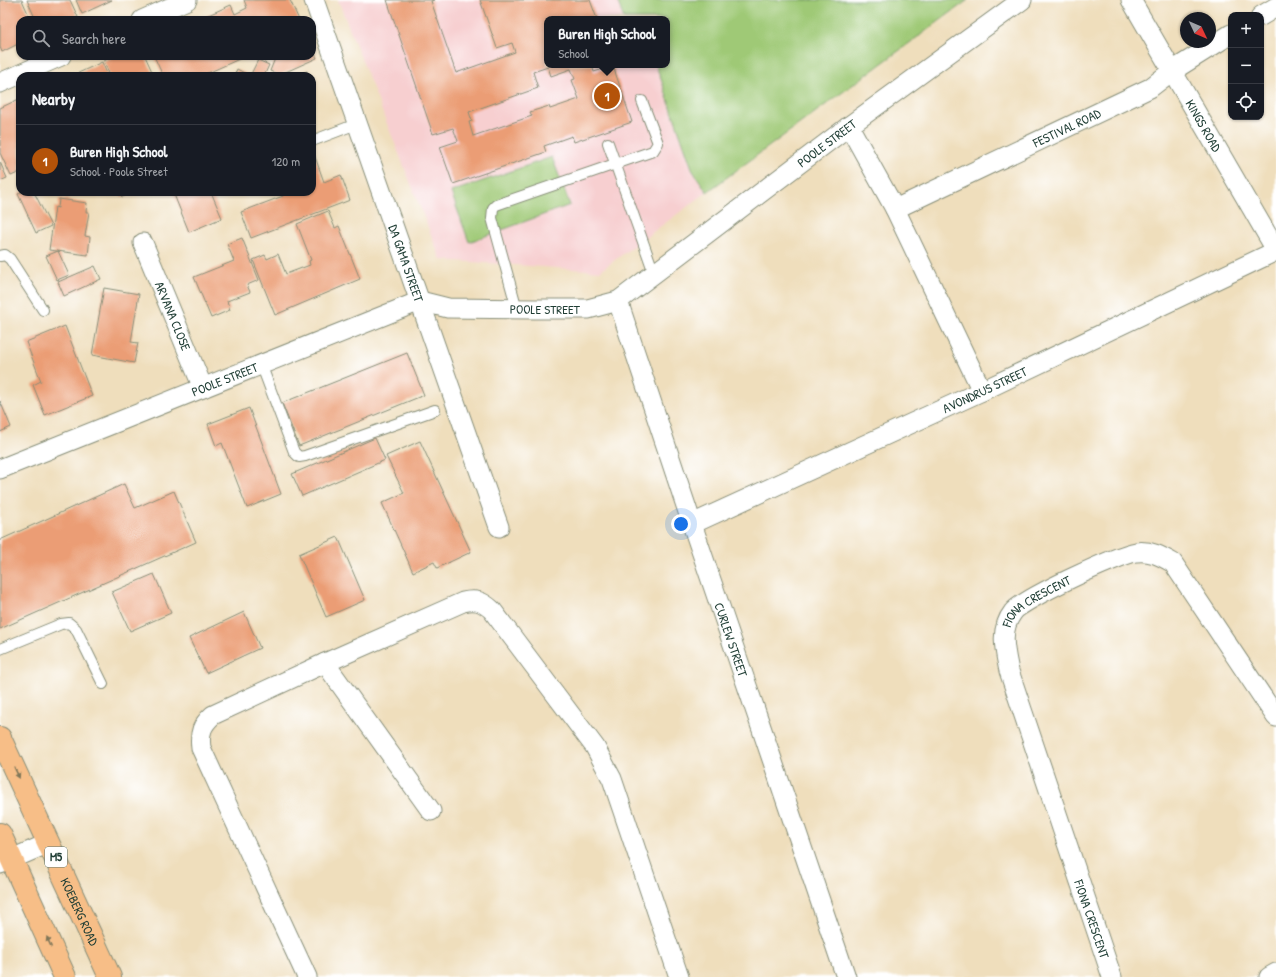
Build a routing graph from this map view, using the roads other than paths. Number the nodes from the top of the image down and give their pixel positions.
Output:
1 (187, 0) edge
2 (314, 0) edge
3 (1022, 0) edge
4 (1131, 0) edge
5 (1276, 7) edge
6 (1264, 14) edge
7 (151, 16) edge
8 (1228, 36) edge
9 (52, 60) edge
10 (1172, 71) junction
11 (25, 72) edge
12 (16, 76) edge
13 (0, 83) edge
14 (642, 101) dead end
15 (359, 123) junction
16 (849, 126) junction
17 (316, 139) edge
18 (608, 142) dead end
19 (616, 164) junction
20 (895, 209) junction
21 (144, 243) dead end
22 (1276, 251) edge
23 (0, 256) edge
24 (654, 273) junction
25 (420, 301) junction
26 (618, 301) junction
27 (517, 309) junction
28 (42, 310) dead end
29 (261, 364) junction
30 (203, 388) junction
31 (982, 391) junction
32 (435, 410) dead end
33 (0, 469) edge
34 (692, 524) junction
35 (499, 527) dead end
36 (0, 649) edge
37 (325, 662) junction
38 (103, 684) dead end
39 (1276, 717) edge
40 (0, 738) edge
41 (431, 811) dead end
42 (0, 834) edge
43 (49, 843) junction
44 (6, 862) edge
45 (1276, 974) edge
46 (65, 977) edge
47 (110, 977) edge
48 (307, 977) edge
49 (679, 977) edge
50 (846, 977) edge
51 (1112, 977) edge
52 (1269, 977) edge

1 - 7 street
2 - 15 street, DA GAMA STREET
3 - 16 street, POOLE STREET
4 - 10 street, KINGS ROAD
5 - 6 street
8 - 10 street, FESTIVAL ROAD
9 - 11 street
10 - 20 street, FESTIVAL ROAD
10 - 22 street, KINGS ROAD
12 - 13 street
14 - 19 lane
15 - 17 lane
15 - 25 street, DA GAMA STREET
16 - 20 street
16 - 24 street, POOLE STREET
18 - 19 lane
19 - 24 lane
19 - 27 lane
20 - 31 street
21 - 30 street, ARVANA CLOSE
22 - 31 street, AVONDRUS STREET
23 - 28 lane
24 - 26 street, POOLE STREET
25 - 27 street, POOLE STREET
25 - 29 street, POOLE STREET
25 - 35 street, DA GAMA STREET
26 - 27 street, POOLE STREET
26 - 34 street, CURLEW STREET
29 - 30 street, POOLE STREET
29 - 32 lane
30 - 33 street, POOLE STREET
31 - 34 street, AVONDRUS STREET
34 - 50 street, CURLEW STREET
36 - 38 lane
37 - 41 street
37 - 48 street
37 - 49 street
39 - 51 street, FIONA CRESCENT
40 -> 43 main road, KOEBERG ROAD / M5
42 - 44 main road
43 - 44 street
43 - 47 main road, KOEBERG ROAD / M5
46 -> 44 main road
45 - 52 street

